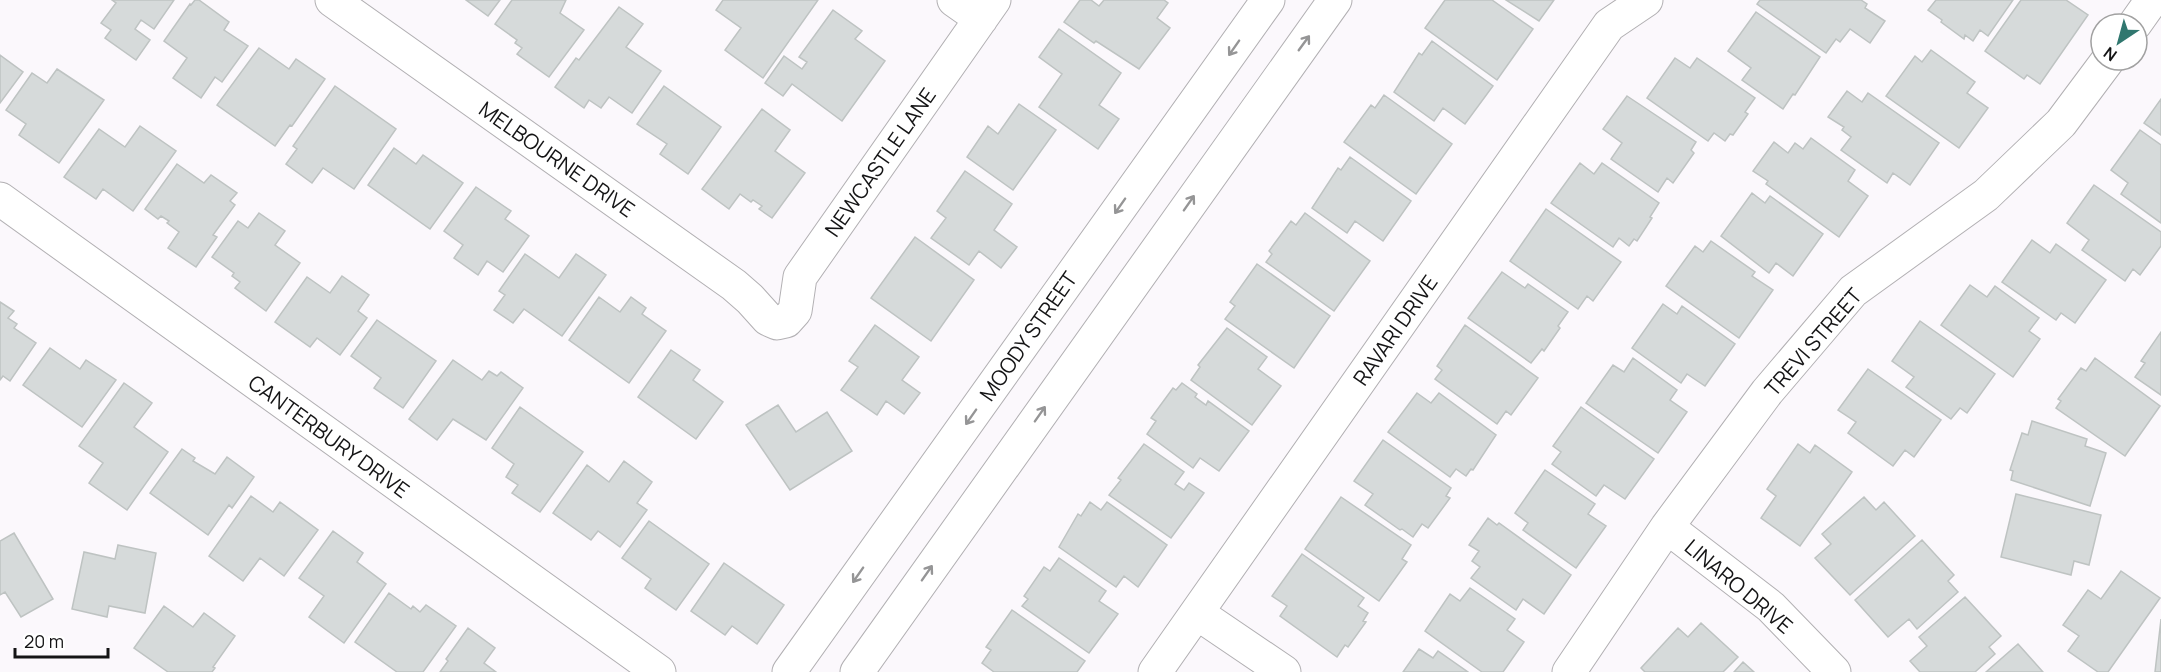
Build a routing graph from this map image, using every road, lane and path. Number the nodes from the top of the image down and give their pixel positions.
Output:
1 (332, 0) edge
2 (954, 0) edge
3 (1268, 0) edge
4 (1335, 0) edge
5 (1646, 0) edge
6 (987, 10) edge
7 (2099, 72) edge
8 (0, 199) edge
9 (777, 322) joint
10 (1667, 527) junction
11 (1197, 613) junction
12 (659, 672) edge
13 (789, 672) edge
14 (856, 672) edge
15 (1155, 672) edge
16 (1284, 672) edge
17 (1569, 672) edge
18 (1834, 672) edge

1 - 9 street, MELBOURNE DRIVE
2 - 6 street
3 -> 13 street, MOODY STREET
14 -> 4 street
5 - 11 street, RAVARI DRIVE
6 - 9 street, NEWCASTLE LANE
7 - 10 street, TREVI STREET
8 - 12 street, CANTERBURY DRIVE
10 - 17 street, TREVI STREET
10 - 18 street, LINARO DRIVE
11 - 15 street, RAVARI DRIVE
11 - 16 street

